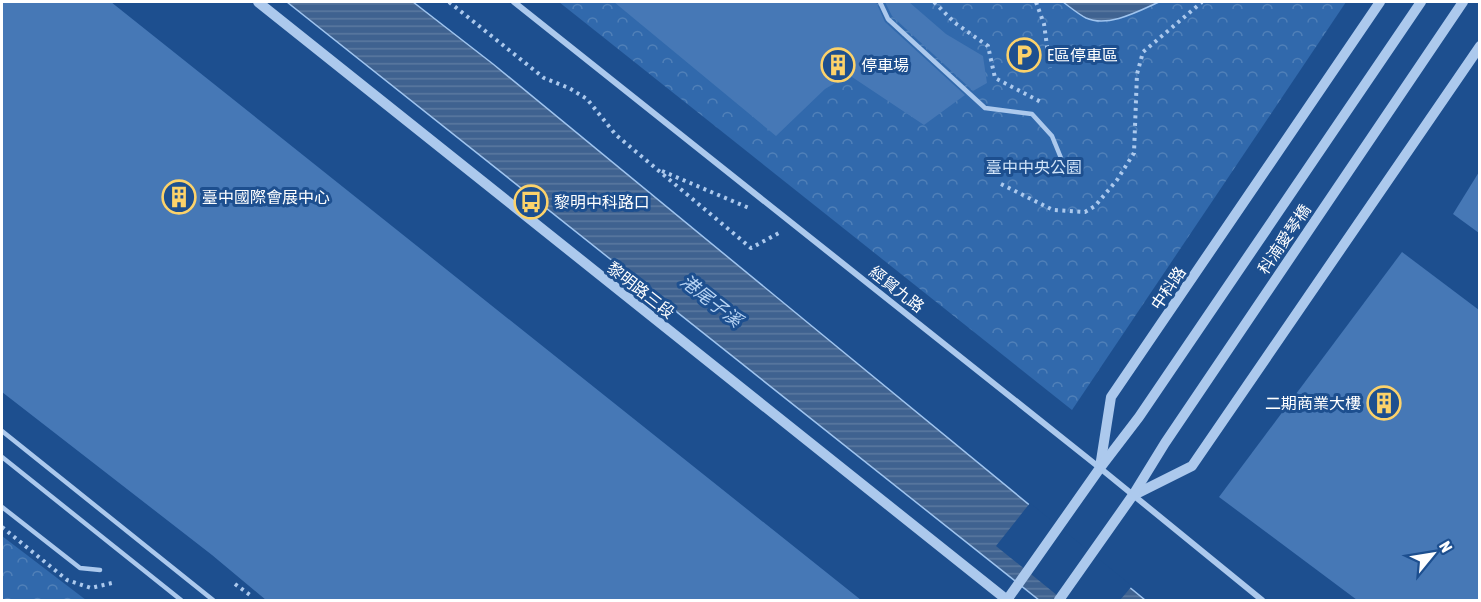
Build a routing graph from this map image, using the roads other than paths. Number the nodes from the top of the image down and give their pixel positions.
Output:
1 (258, 2) edge
2 (514, 2) edge
3 (880, 2) edge
4 (1380, 2) edge
5 (1421, 2) edge
6 (1462, 2) edge
7 (1479, 46) edge
8 (1061, 158) dead end
9 (2, 431) edge
10 (2, 457) edge
11 (1100, 468) junction
12 (1133, 495) junction
13 (2, 507) edge
14 (100, 570) dead end
15 (181, 600) edge
16 (213, 600) edge
17 (1007, 600) edge
18 (1059, 600) edge
19 (1262, 600) edge

1 - 17 street, 黎明路三段
2 - 11 street, 經貿九路
3 - 8 lane
4 - 11 street, 中科路
5 - 11 street, 科湳愛琴橋
6 - 12 street, 科湳愛琴橋
7 - 12 street
9 - 16 lane
10 - 15 lane
11 - 12 street, 經貿九路
11 - 17 street, 中科路
12 - 18 street
12 - 19 street, 經貿九路
13 - 14 lane

